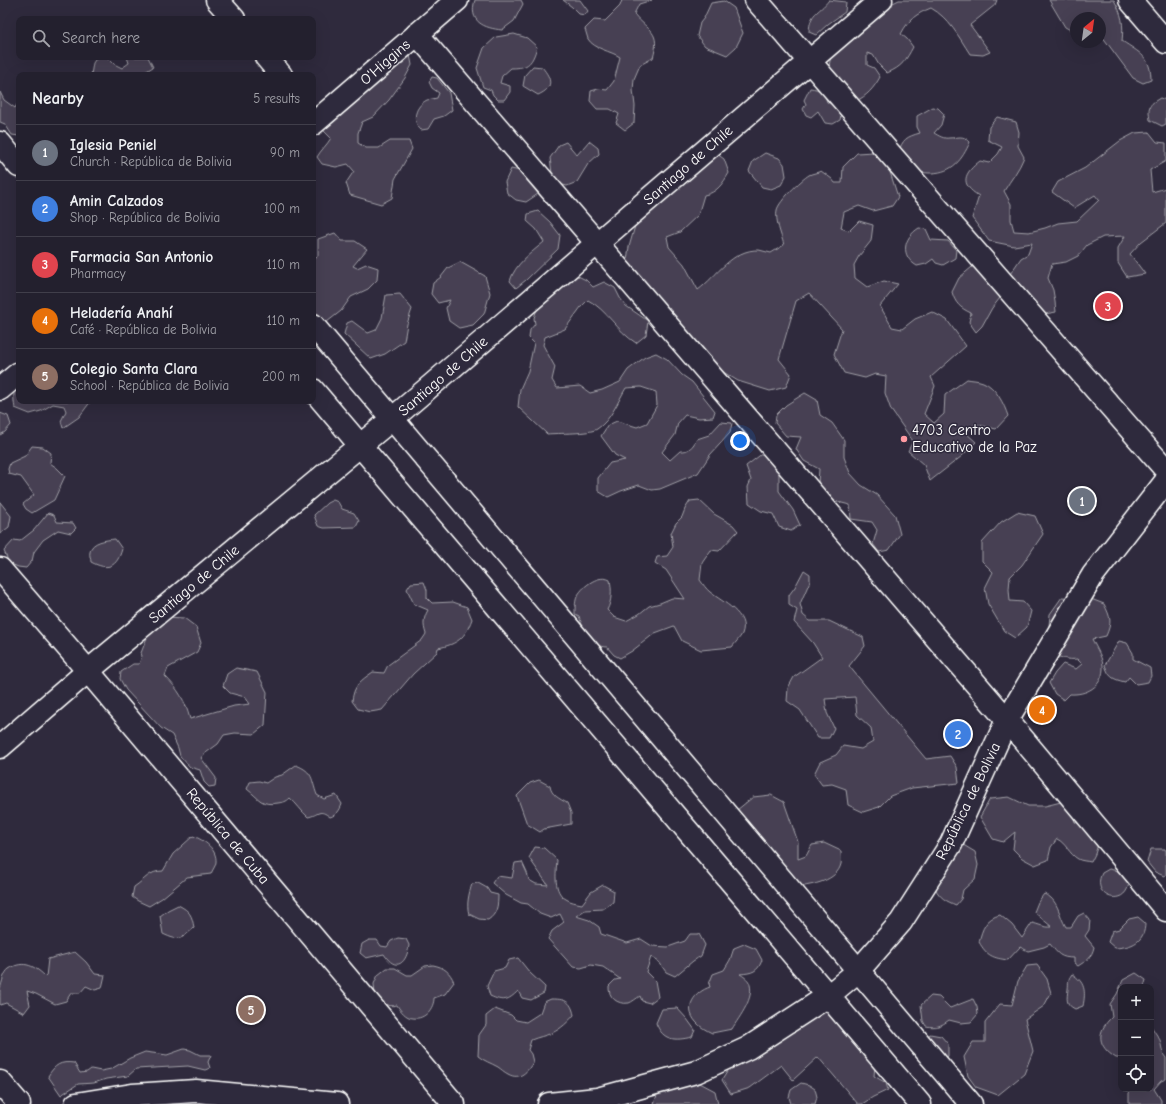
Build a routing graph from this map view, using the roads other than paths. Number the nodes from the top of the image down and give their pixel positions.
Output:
1 (217, 0) edge
2 (457, 0) edge
3 (756, 0) edge
4 (881, 0) edge
5 (1130, 0) edge
6 (231, 16) edge
7 (417, 34) junction
8 (1166, 42) edge
9 (268, 60) edge
10 (809, 61) junction
11 (278, 72) edge
12 (316, 117) edge
13 (0, 143) edge
14 (16, 162) edge
15 (597, 243) junction
16 (316, 330) edge
17 (16, 376) edge
18 (0, 389) edge
19 (316, 394) edge
20 (392, 420) junction
21 (361, 446) junction
22 (1166, 470) edge
23 (1166, 481) edge
24 (0, 569) edge
25 (88, 671) junction
26 (1007, 720) junction
27 (0, 747) edge
28 (1166, 910) edge
29 (858, 970) junction
30 (828, 996) junction
31 (0, 1082) edge
32 (19, 1104) edge
33 (76, 1104) edge
34 (337, 1104) edge
35 (454, 1104) edge
36 (549, 1104) edge
37 (920, 1104) edge
38 (971, 1104) edge

1 - 6 street
2 - 7 street, O'Higgins
3 - 10 street
4 - 10 street, Santiago de Chile
5 - 8 street
7 - 12 street, O'Higgins
7 - 15 street
9 - 11 street
10 - 15 street, Santiago de Chile
10 - 22 street
13 - 14 street
15 - 20 street, Santiago de Chile
15 - 26 street
16 - 20 street
17 - 18 street
19 - 21 street
20 - 21 street, Santiago de Chile
20 - 29 street
21 - 25 street, Santiago de Chile
21 - 30 street
23 - 26 street, República de Bolivia
24 - 25 street, República de Cuba
25 - 27 street, Santiago de Chile
25 - 35 street, República de Cuba
26 - 28 street
26 - 29 street, República de Bolivia
29 - 30 street, República de Bolivia
29 - 38 street
30 - 36 street, República de Bolivia
30 - 37 street
31 - 32 street
33 - 34 street

